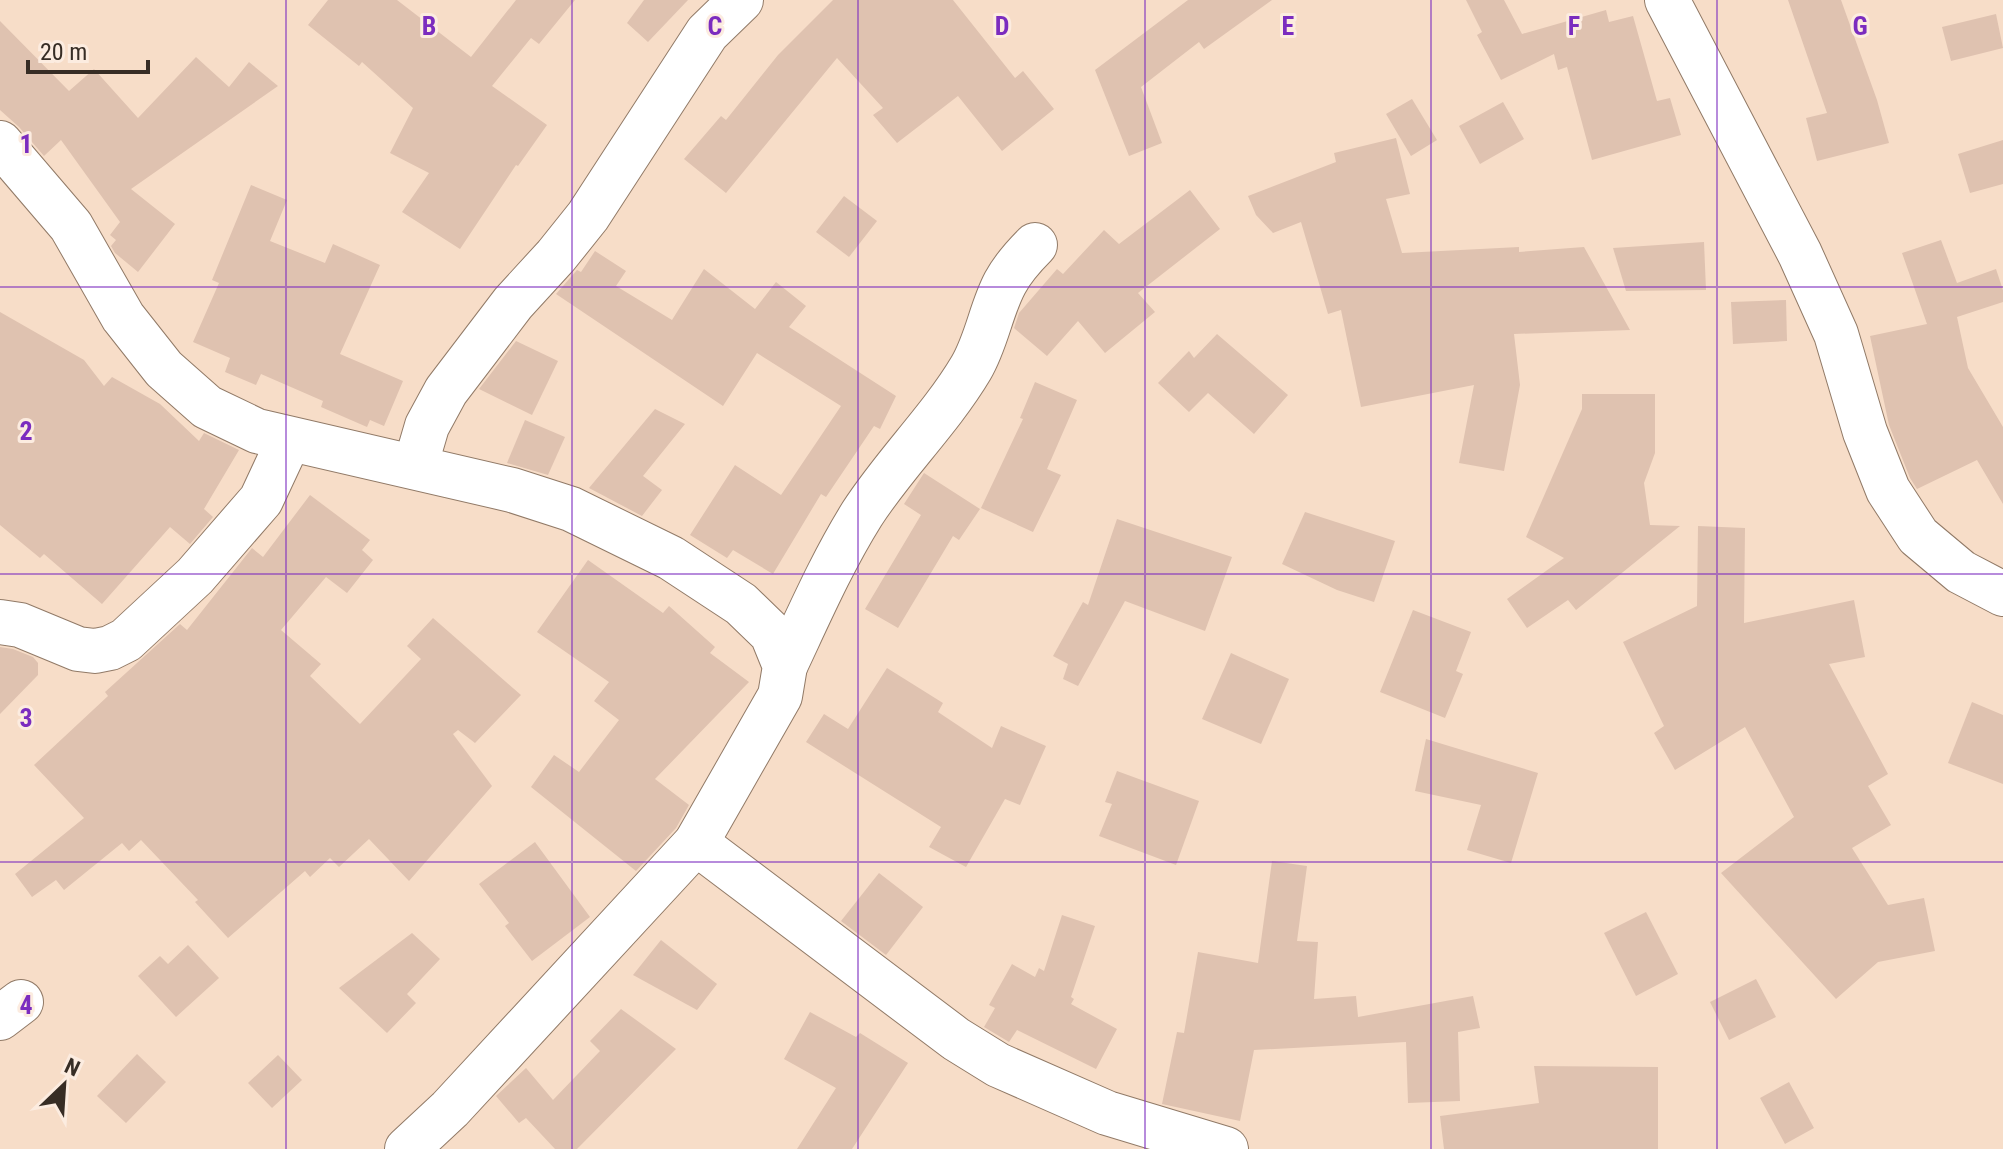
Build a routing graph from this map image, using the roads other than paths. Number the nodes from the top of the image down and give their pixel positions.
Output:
1 (741, 0) edge
2 (1667, 0) edge
3 (0, 143) edge
4 (1035, 245) dead end
5 (289, 440) junction
6 (415, 467) junction
7 (2003, 594) edge
8 (0, 622) edge
9 (785, 666) junction
10 (696, 843) junction
11 (407, 1149) edge
12 (1226, 1149) edge

1 - 6 street
2 - 7 street
3 - 5 street
4 - 9 street
5 - 6 street
5 - 8 street
6 - 9 street
9 - 10 street
10 - 11 street
10 - 12 street

